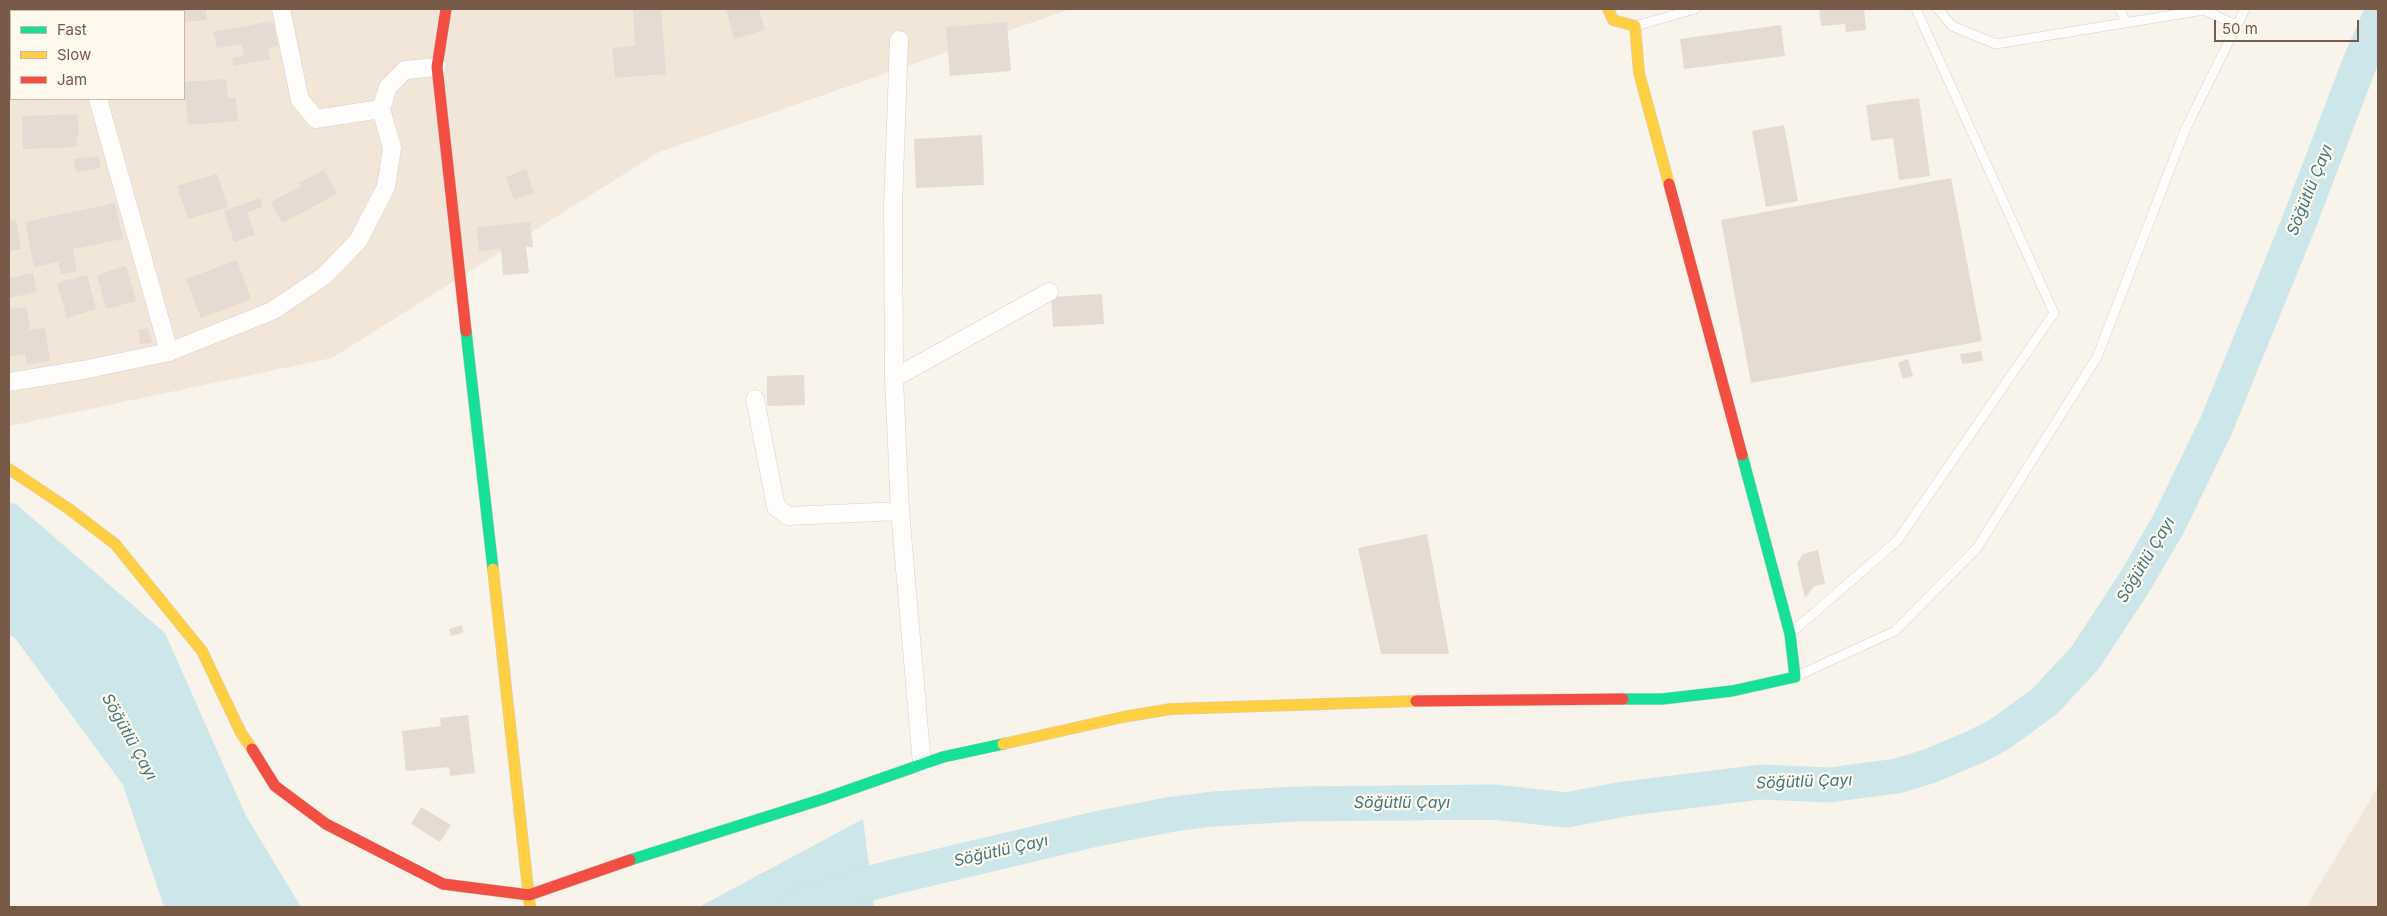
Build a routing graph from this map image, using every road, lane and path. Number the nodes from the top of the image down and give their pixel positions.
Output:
1 (280, 9) edge
2 (446, 9) edge
3 (1608, 9) edge
4 (1695, 9) edge
5 (1916, 9) edge
6 (1938, 9) edge
7 (2120, 9) edge
8 (2245, 9) edge
9 (2126, 23) junction
10 (2236, 25) junction
11 (1635, 26) junction
12 (899, 40) dead end
13 (437, 66) junction
14 (98, 100) edge
15 (381, 109) junction
16 (1049, 292) dead end
17 (169, 352) junction
18 (894, 378) junction
19 (9, 382) edge
20 (755, 399) dead end
21 (9, 468) edge
22 (900, 511) junction
23 (1790, 634) junction
24 (1794, 677) junction
25 (922, 765) junction
26 (529, 895) junction
27 (530, 907) edge

1 - 15 street
2 - 13 street
3 - 11 street
4 - 11 lane
5 - 23 lane
6 - 9 lane
7 - 9 lane
8 - 10 lane
9 - 10 lane
10 - 24 lane
11 - 23 street
12 - 18 street
13 - 15 street
13 - 26 street
14 - 17 street
15 - 17 street
16 - 18 street
17 - 19 street
18 - 22 street
20 - 22 street
21 - 26 street
22 - 25 street
23 - 24 street
24 - 25 street
25 - 26 street
26 - 27 street

